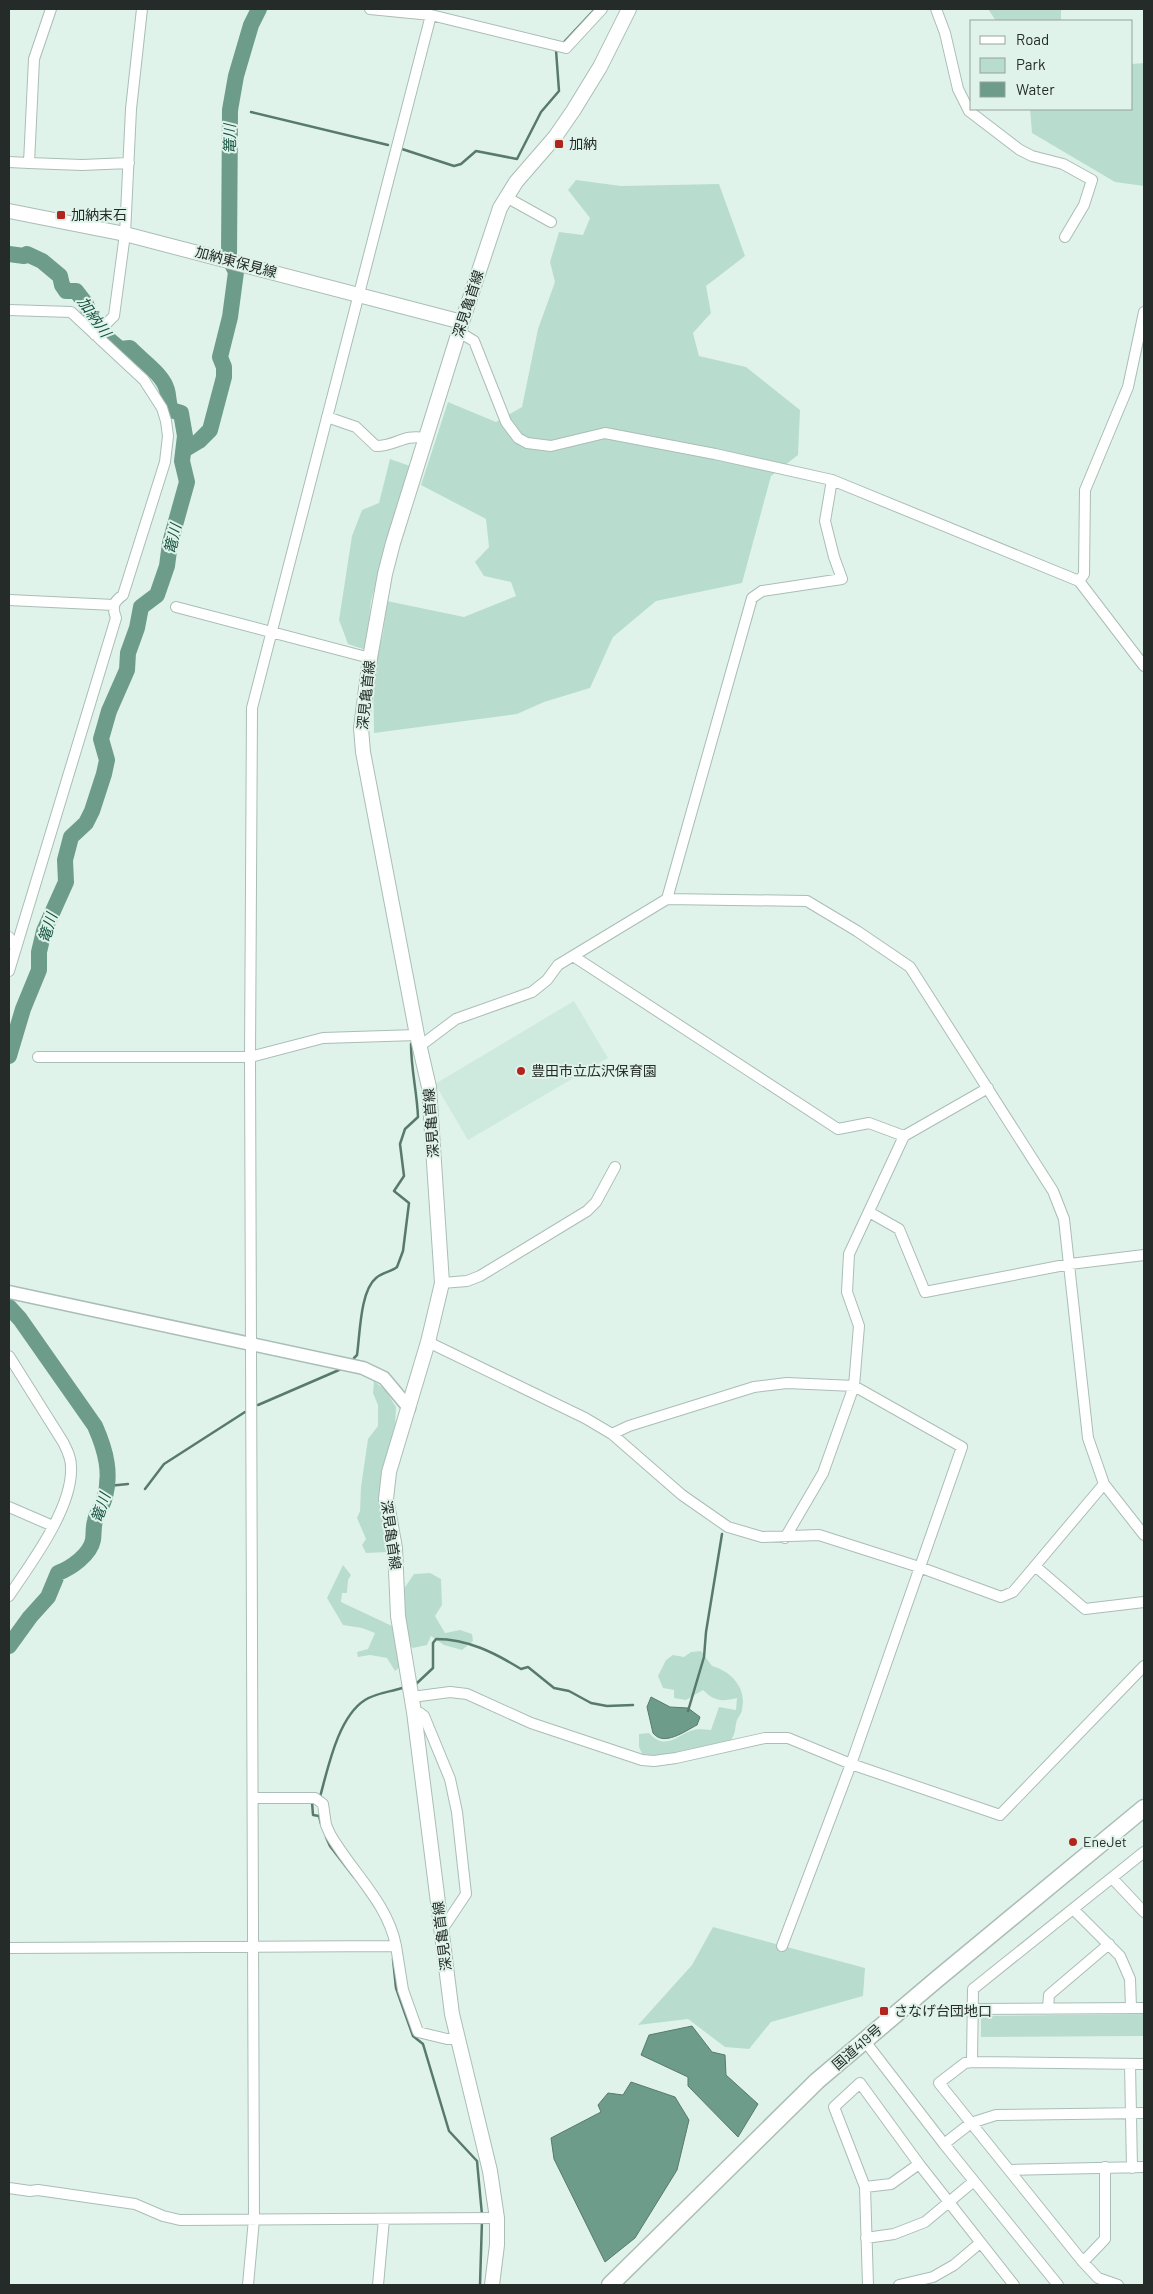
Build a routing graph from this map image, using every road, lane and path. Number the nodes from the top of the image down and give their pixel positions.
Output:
1 (51, 9) edge
2 (142, 9) edge
3 (370, 9) edge
4 (602, 9) edge
5 (629, 9) edge
6 (936, 9) edge
7 (431, 15) junction
8 (9, 162) edge
9 (29, 163) junction
10 (129, 164) junction
11 (506, 197) junction
12 (9, 211) edge
13 (551, 222) dead end
14 (125, 234) junction
15 (1065, 237) dead end
16 (359, 294) junction
17 (9, 310) edge
18 (1144, 312) edge
19 (460, 327) junction
20 (96, 333) junction
21 (327, 417) junction
22 (425, 438) junction
23 (832, 480) junction
24 (1079, 581) junction
25 (9, 600) edge
26 (114, 605) junction
27 (176, 607) dead end
28 (270, 633) junction
29 (370, 658) junction
30 (1144, 666) edge
31 (667, 899) junction
32 (9, 937) edge
33 (16, 948) junction
34 (573, 956) junction
35 (9, 970) edge
36 (419, 1041) junction
37 (38, 1056) dead end
38 (250, 1057) junction
39 (988, 1088) junction
40 (904, 1136) junction
41 (615, 1167) dead end
42 (869, 1212) junction
43 (1144, 1255) edge
44 (1070, 1264) junction
45 (442, 1283) junction
46 (9, 1292) edge
47 (428, 1342) junction
48 (251, 1344) junction
49 (9, 1356) edge
50 (854, 1386) junction
51 (408, 1408) junction
52 (612, 1434) junction
53 (1104, 1484) junction
54 (9, 1507) edge
55 (53, 1526) junction
56 (1144, 1535) edge
57 (785, 1538) junction
58 (1035, 1566) junction
59 (919, 1567) junction
60 (9, 1596) edge
61 (1144, 1602) edge
62 (1144, 1666) edge
63 (412, 1697) junction
64 (414, 1712) junction
65 (851, 1764) junction
66 (253, 1798) junction
67 (1144, 1808) edge
68 (1144, 1852) edge
69 (1112, 1878) junction
70 (1073, 1910) junction
71 (1144, 1912) edge
72 (441, 1927) junction
73 (1109, 1944) junction
74 (395, 1946) junction
75 (782, 1946) dead end
76 (252, 1947) junction
77 (9, 1948) edge
78 (1131, 2008) junction
79 (1144, 2008) edge
80 (973, 2009) junction
81 (1048, 2009) junction
82 (457, 2039) junction
83 (864, 2040) junction
84 (972, 2062) junction
85 (1130, 2064) junction
86 (1144, 2064) edge
87 (1131, 2113) junction
88 (1144, 2113) edge
89 (971, 2123) junction
90 (944, 2144) junction
91 (919, 2164) junction
92 (1105, 2167) junction
93 (1132, 2168) junction
94 (1144, 2168) edge
95 (1010, 2170) junction
96 (974, 2181) junction
97 (865, 2187) junction
98 (9, 2188) edge
99 (949, 2202) junction
100 (492, 2217) junction
101 (254, 2219) junction
102 (384, 2219) junction
103 (866, 2238) junction
104 (980, 2243) junction
105 (1083, 2262) junction
106 (1011, 2284) edge
107 (248, 2285) edge
108 (378, 2285) edge
109 (492, 2285) edge
110 (610, 2285) edge
111 (868, 2285) edge
112 (899, 2285) edge
113 (1058, 2285) edge
114 (1118, 2285) edge

1 - 9 street
2 - 10 street
3 - 7 street
4 - 7 street
5 - 11 main road, 深見亀首線
6 - 15 street
7 - 16 street
8 - 9 street
9 - 10 street
10 - 14 street
11 - 13 street
11 - 19 main road, 深見亀首線
12 - 14 main road, 加納東保見線
14 - 16 main road, 加納東保見線
14 - 20 street
16 - 19 main road, 加納東保見線
16 - 21 street
17 - 20 street
18 - 24 street
19 - 22 main road, 深見亀首線
19 - 23 street
20 - 26 street
21 - 22 street
21 - 28 street
22 - 29 main road, 深見亀首線
23 - 24 street
23 - 31 street
24 - 30 street
25 - 26 street
26 - 33 street
27 - 28 street
28 - 29 street
28 - 38 street
29 - 36 main road, 深見亀首線
31 - 34 street
31 - 39 street
32 - 33 street
33 - 35 street
34 - 36 street
34 - 40 street
36 - 38 street
36 - 45 main road, 深見亀首線
37 - 38 street
38 - 48 street
39 - 40 street
39 - 44 street
40 - 42 street
41 - 45 street
42 - 44 street
42 - 50 street
43 - 44 street
44 - 53 street
45 - 47 main road, 深見亀首線
46 - 48 street
47 - 51 main road, 深見亀首線
47 - 52 street
48 - 51 street
48 - 66 street
49 - 55 street
50 - 52 street
50 - 57 street
50 - 59 street
51 - 63 main road, 深見亀首線
52 - 57 street
53 - 56 street
53 - 58 street
54 - 55 street
55 - 60 street
57 - 59 street
58 - 59 street
58 - 61 street
59 - 65 street
62 - 65 street
63 - 64 main road, 深見亀首線
63 - 65 street
64 - 72 main road, 深見亀首線
64 - 72 street
65 - 75 street
66 - 74 street
66 - 76 street
67 - 83 highway, 国道419号
68 - 69 street
69 - 70 street
69 - 71 street
70 - 73 street
70 - 80 street
72 - 82 main road, 深見亀首線
73 - 78 street
73 - 81 street
74 - 76 street
74 - 82 street
76 - 77 street
76 - 101 street
78 - 79 street
78 - 81 street
80 - 81 street
80 - 84 street
82 - 100 main road, 深見亀首線
83 - 90 street
83 - 110 highway, 国道419号
84 - 85 street
84 - 89 street
85 - 86 street
85 - 87 street
87 - 88 street
87 - 89 street
87 - 93 street
89 - 90 street
89 - 95 street
90 - 96 street
91 - 97 street
91 - 97 street
91 - 99 street
92 - 93 street
92 - 95 street
92 - 105 street
93 - 94 street
95 - 105 street
96 - 99 street
96 - 113 street
97 - 103 street
98 - 101 street
99 - 103 street
99 - 104 street
100 - 102 street
100 - 109 main road, 深見亀首線
101 - 102 street
101 - 107 street
102 - 108 street
103 - 111 street
104 - 106 street
104 - 112 street
105 - 114 street

